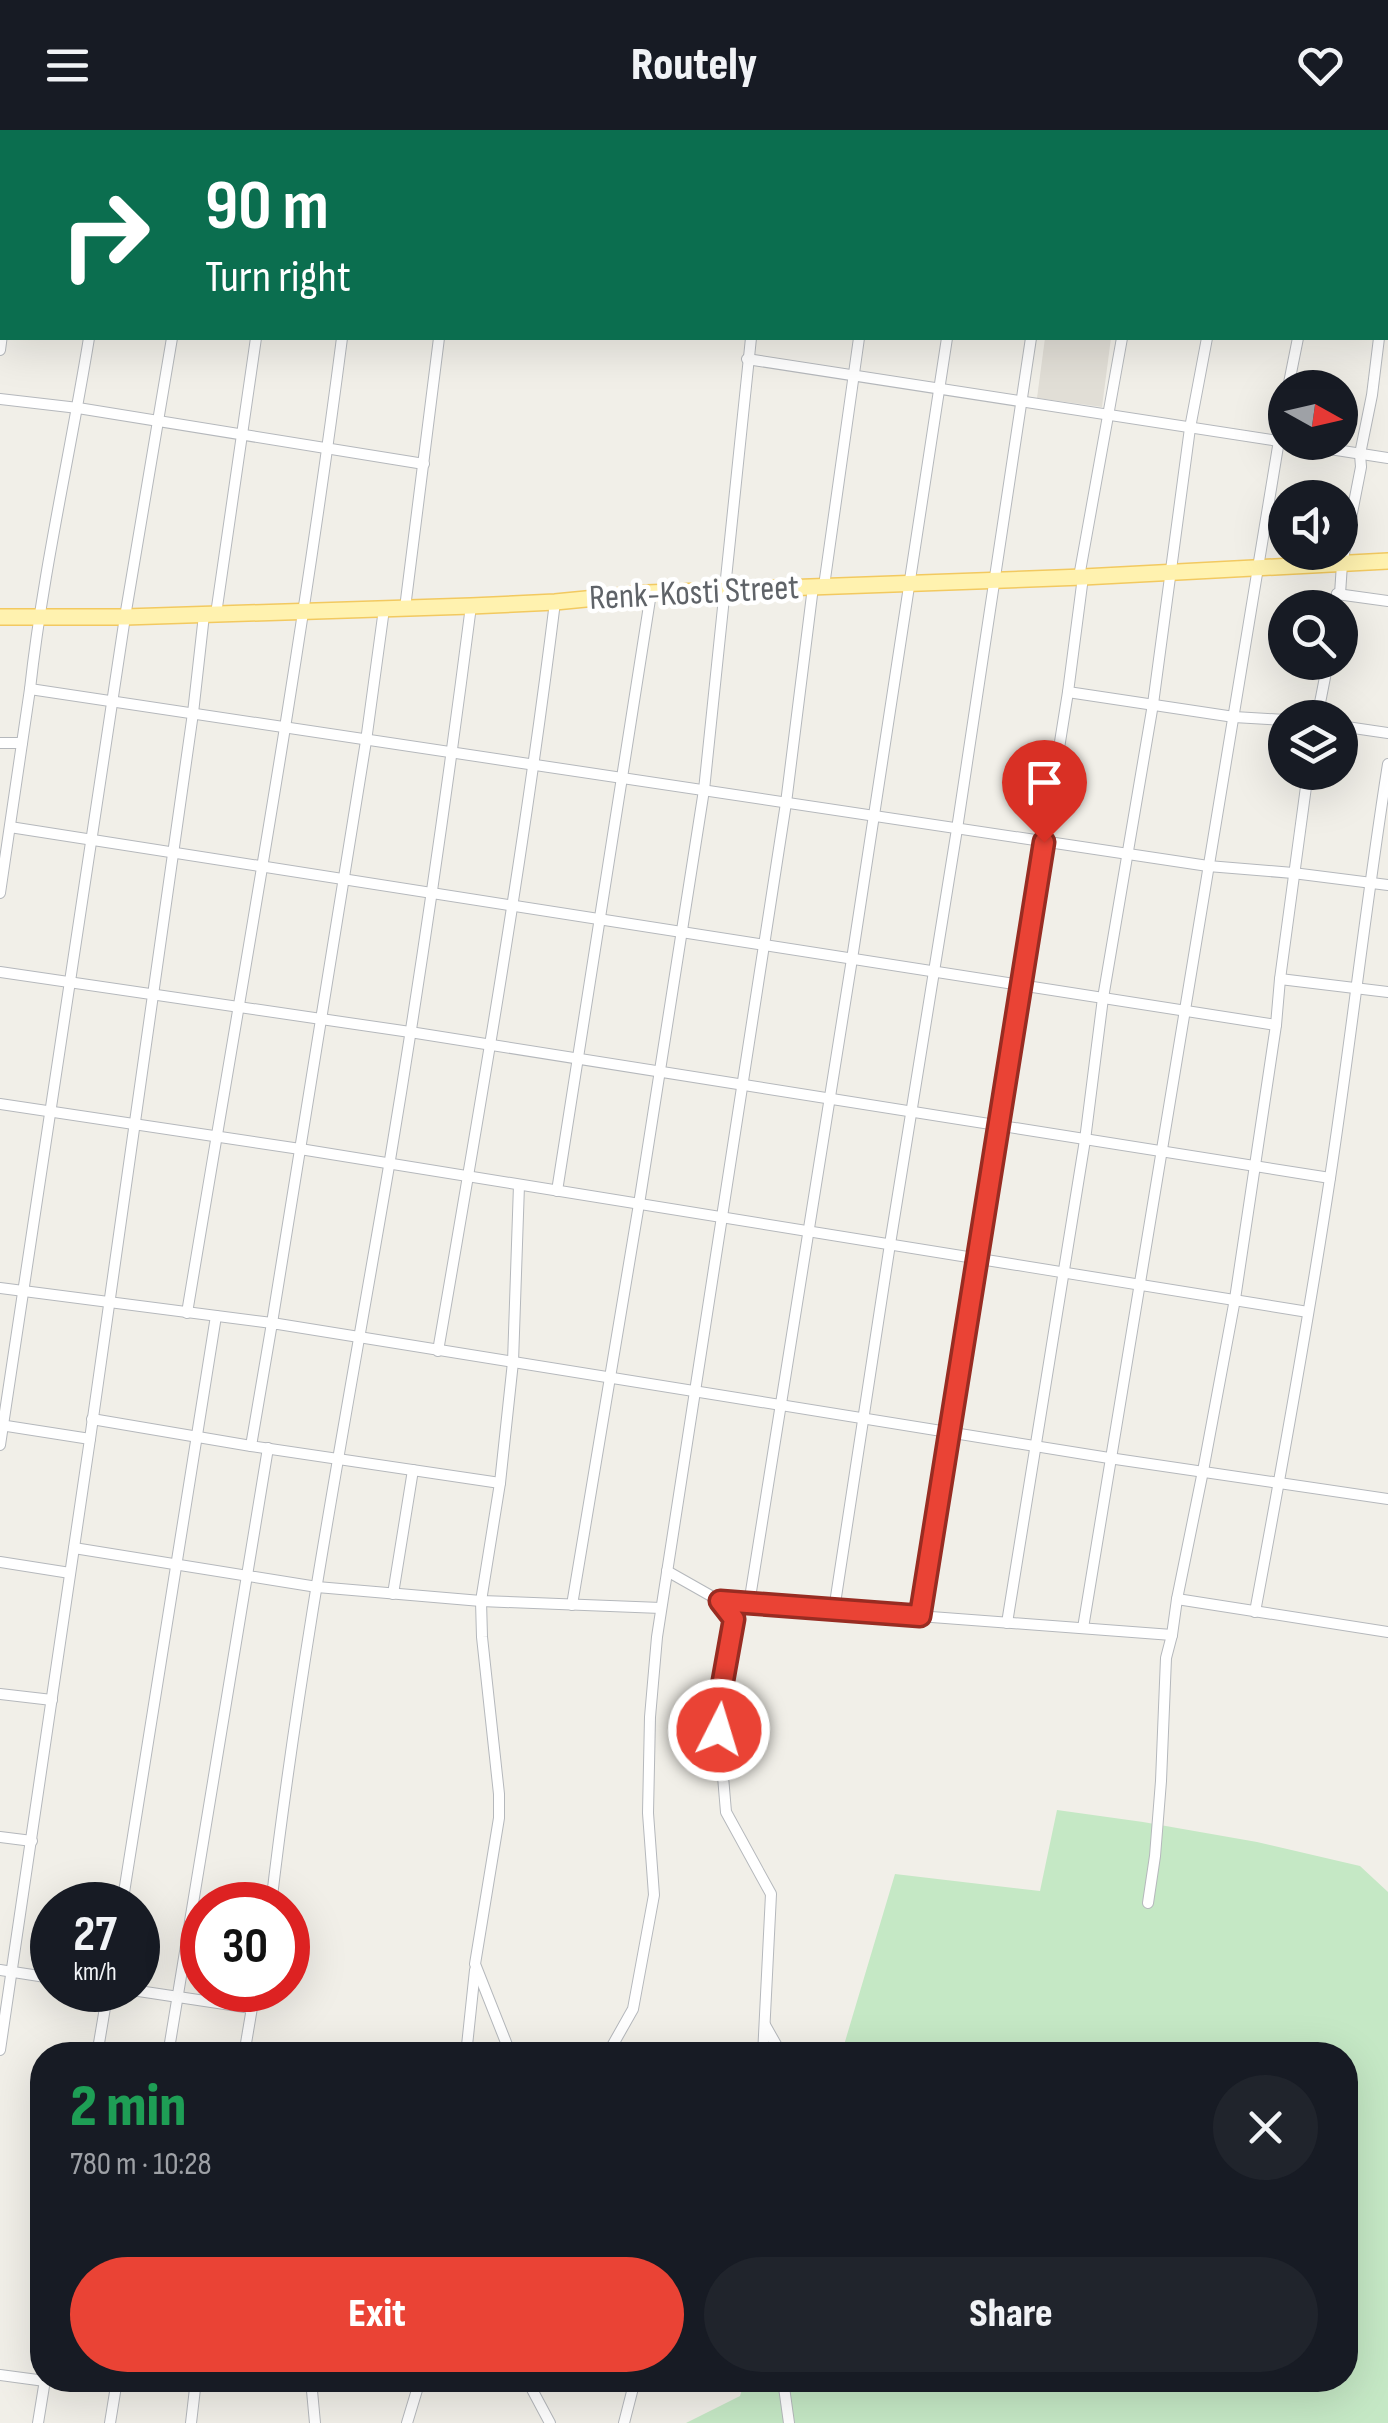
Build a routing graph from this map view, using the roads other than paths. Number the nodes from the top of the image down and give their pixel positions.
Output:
1 (89, 340) edge
2 (172, 340) edge
3 (256, 340) edge
4 (342, 340) edge
5 (439, 340) edge
6 (751, 340) edge
7 (858, 340) edge
8 (947, 340) edge
9 (1031, 340) edge
10 (1122, 340) edge
11 (1207, 340) edge
12 (1298, 340) edge
13 (1378, 340) edge
14 (747, 359) junction
15 (1292, 370) edge
16 (852, 375) junction
17 (939, 389) junction
18 (0, 398) edge
19 (1021, 402) junction
20 (78, 408) junction
21 (1108, 415) junction
22 (159, 422) junction
23 (1190, 428) junction
24 (241, 434) junction
25 (1268, 440) edge
26 (328, 447) junction
27 (1360, 454) junction
28 (1388, 458) edge
29 (1279, 460) edge
30 (424, 464) junction
31 (1358, 481) edge
32 (1388, 561) edge
33 (1358, 563) edge
34 (1258, 568) junction
35 (1268, 568) edge
36 (1171, 571) junction
37 (1081, 577) junction
38 (993, 580) junction
39 (910, 583) junction
40 (818, 587) junction
41 (723, 590) junction
42 (651, 593) junction
43 (1358, 597) edge
44 (556, 602) junction
45 (1388, 602) edge
46 (472, 606) junction
47 (405, 608) junction
48 (384, 609) junction
49 (302, 610) junction
50 (210, 614) junction
51 (38, 617) junction
52 (0, 618) edge
53 (126, 618) junction
54 (30, 689) junction
55 (1068, 692) junction
56 (114, 702) junction
57 (1153, 704) junction
58 (192, 713) junction
59 (1234, 716) junction
60 (1268, 719) edge
61 (284, 728) junction
62 (1358, 728) edge
63 (1388, 732) edge
64 (366, 741) junction
65 (0, 743) edge
66 (22, 744) junction
67 (452, 752) junction
68 (1388, 764) edge
69 (535, 765) junction
70 (623, 778) junction
71 (704, 790) junction
72 (1305, 790) edge
73 (786, 803) junction
74 (874, 816) junction
75 (10, 827) junction
76 (957, 829) junction
77 (92, 840) junction
78 (1044, 842) junction
79 (173, 852) junction
80 (1128, 854) junction
81 (1208, 866) junction
82 (261, 868) junction
83 (1293, 873) junction
84 (343, 880) junction
85 (1369, 883) junction
86 (1388, 886) edge
87 (0, 893) edge
88 (431, 893) junction
89 (514, 906) junction
90 (601, 920) junction
91 (682, 932) junction
92 (765, 945) junction
93 (852, 959) junction
94 (0, 972) edge
95 (934, 972) junction
96 (1280, 979) junction
97 (69, 982) junction
98 (1020, 985) junction
99 (1357, 988) junction
100 (1388, 992) edge
101 (152, 994) junction
102 (1103, 998) junction
103 (238, 1006) junction
104 (1186, 1011) junction
105 (321, 1019) junction
106 (1276, 1025) junction
107 (410, 1032) junction
108 (491, 1045) junction
109 (578, 1059) junction
110 (660, 1072) junction
111 (744, 1086) junction
112 (828, 1099) junction
113 (0, 1104) edge
114 (50, 1111) junction
115 (912, 1112) junction
116 (134, 1123) junction
117 (998, 1126) junction
118 (216, 1136) junction
119 (1084, 1140) junction
120 (300, 1149) junction
121 (1162, 1152) junction
122 (389, 1165) junction
123 (1254, 1168) junction
124 (468, 1178) junction
125 (1330, 1178) junction
126 (518, 1185) junction
127 (557, 1191) junction
128 (640, 1204) junction
129 (722, 1218) junction
130 (807, 1231) junction
131 (890, 1244) junction
132 (978, 1258) junction
133 (1064, 1272) junction
134 (1139, 1284) junction
135 (0, 1288) edge
136 (23, 1291) junction
137 (1235, 1299) junction
138 (109, 1303) junction
139 (1308, 1312) junction
140 (188, 1313) junction
141 (216, 1316) junction
142 (272, 1323) junction
143 (359, 1337) junction
144 (438, 1351) junction
145 (512, 1362) junction
146 (609, 1378) junction
147 (696, 1391) junction
148 (780, 1405) junction
149 (862, 1418) junction
150 (92, 1420) junction
151 (1, 1425) edge
152 (950, 1432) junction
153 (196, 1437) junction
154 (90, 1438) junction
155 (0, 1444) edge
156 (251, 1446) junction
157 (1037, 1446) junction
158 (268, 1448) junction
159 (338, 1458) junction
160 (1109, 1458) junction
161 (414, 1470) junction
162 (1203, 1471) junction
163 (1279, 1482) junction
164 (500, 1483) junction
165 (1388, 1499) edge
166 (74, 1548) junction
167 (0, 1562) edge
168 (177, 1564) junction
169 (667, 1571) junction
170 (70, 1572) junction
171 (247, 1576) junction
172 (317, 1587) junction
173 (393, 1594) junction
174 (1176, 1600) junction
175 (720, 1601) junction
176 (481, 1602) junction
177 (572, 1604) junction
178 (749, 1604) junction
179 (661, 1608) junction
180 (834, 1610) junction
181 (1255, 1612) junction
182 (920, 1616) junction
183 (1007, 1623) junction
184 (1082, 1628) junction
185 (1388, 1632) edge
186 (1172, 1636) junction
187 (0, 1694) edge
188 (52, 1700) junction
189 (0, 1837) edge
190 (32, 1841) junction
191 (126, 1882) edge
192 (273, 1882) edge
193 (1148, 1903) dead end
194 (475, 1964) junction
195 (6, 1971) edge
196 (160, 1994) edge
197 (177, 1997) junction
198 (180, 1997) edge
199 (105, 2012) edge
200 (250, 2012) edge
201 (764, 2024) junction
202 (100, 2042) edge
203 (170, 2042) edge
204 (246, 2042) edge
205 (467, 2042) edge
206 (506, 2042) edge
207 (615, 2042) edge
208 (763, 2042) edge
209 (774, 2042) edge
210 (0, 2050) edge
211 (0, 2376) edge
212 (30, 2379) edge
213 (43, 2392) edge
214 (115, 2392) edge
215 (195, 2392) edge
216 (312, 2392) edge
217 (416, 2392) edge
218 (533, 2392) edge
219 (631, 2392) edge
220 (785, 2392) edge
221 (38, 2423) edge
222 (110, 2423) edge
223 (191, 2423) edge
224 (315, 2423) edge
225 (407, 2423) edge
226 (550, 2423) edge
227 (624, 2423) edge
228 (789, 2423) edge

1 - 20 street
2 - 22 street
3 - 24 street
4 - 26 street
5 - 30 street
6 - 14 street
7 - 16 street
8 - 17 street
9 - 19 street
10 - 21 street
11 - 23 street
12 - 15 street
13 - 27 street
14 - 16 street
14 - 41 street
16 - 17 street
16 - 40 street
17 - 19 street
17 - 39 street
18 - 20 street
19 - 21 street
19 - 38 street
20 - 22 street
20 - 51 street
21 - 23 street
21 - 37 street
22 - 24 street
22 - 53 street
23 - 25 street
23 - 36 street
24 - 26 street
24 - 50 street
26 - 30 street
26 - 49 street
27 - 28 street
27 - 31 street
29 - 34 street
30 - 47 street
32 - 33 main road, Renk-Kosti Street
34 - 35 main road, Renk-Kosti Street
34 - 36 main road, Renk-Kosti Street
34 - 59 street
36 - 37 main road, Renk-Kosti Street
36 - 57 street
37 - 38 main road, Renk-Kosti Street
37 - 55 street
38 - 39 main road, Renk-Kosti Street
38 - 76 street
39 - 40 main road, Renk-Kosti Street
39 - 74 street
40 - 41 main road, Renk-Kosti Street
40 - 73 street
41 - 42 main road, Renk-Kosti Street
41 - 71 street
42 - 44 main road, Renk-Kosti Street
42 - 70 street
43 - 45 street
44 - 46 main road, Renk-Kosti Street
44 - 69 street
46 - 47 main road, Renk-Kosti Street
46 - 67 street
47 - 48 main road, Renk-Kosti Street
48 - 49 main road, Renk-Kosti Street
48 - 64 street
49 - 50 main road, Renk-Kosti Street
49 - 61 street
50 - 53 main road, Renk-Kosti Street
50 - 58 street
51 - 52 main road, Renk-Kosti Street
51 - 53 main road, Renk-Kosti Street
51 - 54 street
53 - 56 street
54 - 56 street
54 - 66 street
55 - 57 street
55 - 78 street
56 - 58 street
56 - 77 street
57 - 59 street
57 - 80 street
58 - 61 street
58 - 79 street
59 - 60 street
59 - 81 street
61 - 64 street
61 - 82 street
62 - 63 street
64 - 67 street
64 - 84 street
65 - 66 street
66 - 75 street
67 - 69 street
67 - 88 street
68 - 85 street
69 - 70 street
69 - 89 street
70 - 71 street
70 - 90 street
71 - 73 street
71 - 91 street
72 - 83 street
73 - 74 street
73 - 92 street
74 - 76 street
74 - 93 street
75 - 77 street
75 - 87 street
76 - 78 street
76 - 95 street
77 - 79 street
77 - 97 street
78 - 80 street
78 - 98 street
79 - 82 street
79 - 101 street
80 - 81 street
80 - 102 street
81 - 83 street
81 - 104 street
82 - 84 street
82 - 103 street
83 - 85 street
83 - 96 street
84 - 88 street
84 - 105 street
85 - 86 street
85 - 99 street
88 - 89 street
88 - 107 street
89 - 90 street
89 - 108 street
90 - 91 street
90 - 109 street
91 - 92 street
91 - 110 street
92 - 93 street
92 - 111 street
93 - 95 street
93 - 112 street
94 - 97 street
95 - 98 street
95 - 115 street
96 - 99 street
96 - 106 street
97 - 101 street
97 - 114 street
98 - 102 street
98 - 117 street
99 - 100 street
99 - 125 street
101 - 103 street
101 - 116 street
102 - 104 street
102 - 119 street
103 - 105 street
103 - 118 street
104 - 106 street
104 - 121 street
105 - 107 street
105 - 120 street
106 - 123 street
107 - 108 street
107 - 122 street
108 - 109 street
108 - 124 street
109 - 110 street
109 - 127 street
110 - 111 street
110 - 128 street
111 - 112 street
111 - 129 street
112 - 115 street
112 - 130 street
113 - 114 street
114 - 116 street
114 - 136 street
115 - 117 street
115 - 131 street
116 - 118 street
116 - 138 street
117 - 119 street
117 - 132 street
118 - 120 street
118 - 140 street
119 - 121 street
119 - 133 street
120 - 122 street
120 - 142 street
121 - 123 street
121 - 134 street
122 - 124 street
122 - 143 street
123 - 125 street
123 - 137 street
124 - 126 street
124 - 144 street
125 - 139 street
126 - 127 street
126 - 145 street
127 - 128 street
128 - 129 street
128 - 146 street
129 - 130 street
129 - 147 street
130 - 131 street
130 - 148 street
131 - 132 street
131 - 149 street
132 - 133 street
132 - 152 street
133 - 134 street
133 - 157 street
134 - 137 street
134 - 160 street
135 - 136 street
136 - 138 street
136 - 151 street
137 - 139 street
137 - 162 street
138 - 140 street
138 - 150 street
139 - 163 street
140 - 141 street
141 - 142 street
141 - 153 street
142 - 143 street
142 - 156 street
143 - 144 street
143 - 159 street
144 - 145 street
145 - 146 street
145 - 164 street
146 - 147 street
146 - 177 street
147 - 148 street
147 - 169 street
148 - 149 street
148 - 178 street
149 - 152 street
149 - 180 street
150 - 153 street
150 - 154 street
151 - 154 street
151 - 155 street
152 - 157 street
152 - 182 street
153 - 156 street
153 - 168 street
154 - 166 street
156 - 158 street
157 - 160 street
157 - 183 street
158 - 159 street
158 - 171 street
159 - 161 street
159 - 172 street
160 - 162 street
160 - 184 street
161 - 164 street
161 - 173 street
162 - 163 street
162 - 174 street
163 - 165 street
163 - 181 street
164 - 176 street
166 - 168 street
166 - 170 street
167 - 170 street
168 - 171 street
168 - 191 street
169 - 175 street
169 - 179 street
170 - 188 street
171 - 172 street
171 - 197 street
172 - 173 street
172 - 192 street
173 - 176 street
174 - 181 street
174 - 186 street
175 - 178 street
175 - 201 street
176 - 177 street
176 - 194 street
177 - 179 street
178 - 180 street
179 - 207 street
180 - 182 street
181 - 185 street
182 - 183 street
183 - 184 street
184 - 186 street
186 - 193 street
187 - 188 street
188 - 190 street
189 - 190 street
190 - 195 street
194 - 205 street
194 - 206 street
195 - 210 street
196 - 197 street
197 - 198 street
197 - 203 street
199 - 202 street
200 - 204 street
201 - 208 street
201 - 209 street
211 - 212 street
213 - 221 street
214 - 222 street
215 - 223 street
216 - 224 street
217 - 225 street
218 - 226 street
219 - 227 street
220 - 228 street

